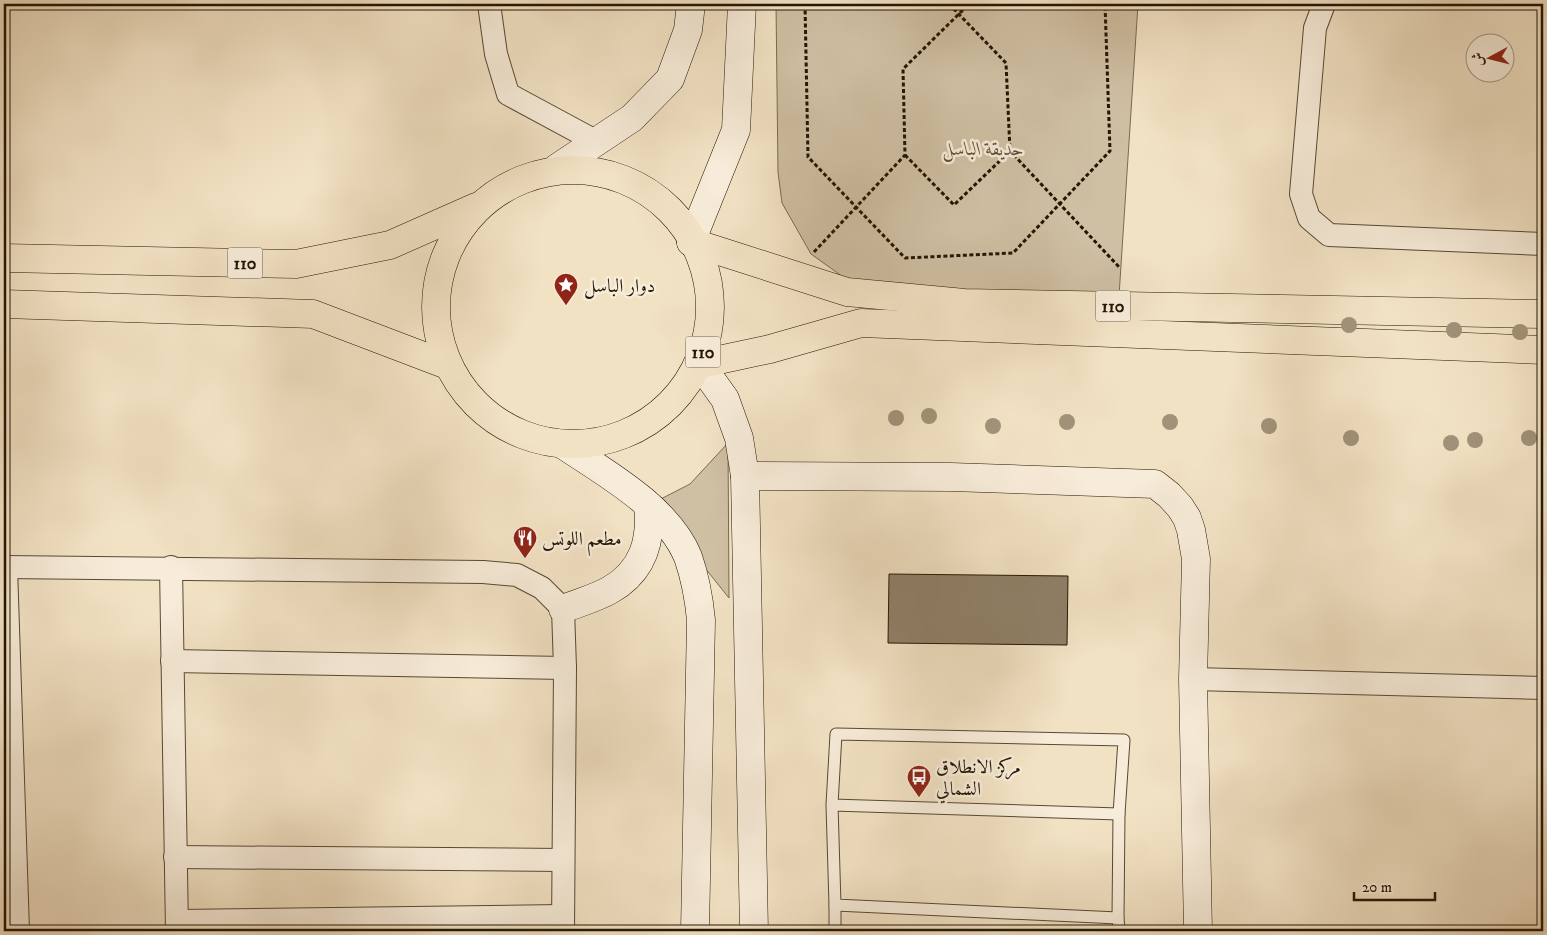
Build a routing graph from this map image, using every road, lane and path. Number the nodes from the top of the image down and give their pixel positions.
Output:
1 (489, 4) edge
2 (691, 4) edge
3 (742, 4) edge
4 (805, 4) edge
5 (949, 4) edge
6 (969, 4) edge
7 (1105, 4) edge
8 (1324, 4) edge
9 (959, 14) junction
10 (597, 142) junction
11 (1010, 151) junction
12 (905, 155) junction
13 (557, 168) junction
14 (1060, 204) junction
15 (476, 207) junction
16 (856, 207) junction
17 (692, 242) junction
18 (1543, 244) edge
19 (812, 254) dead end
20 (4, 258) edge
21 (1120, 268) dead end
22 (4, 304) edge
23 (1543, 314) edge
24 (1543, 350) edge
25 (700, 364) junction
26 (447, 365) junction
27 (565, 446) junction
28 (745, 476) junction
29 (648, 505) junction
30 (5, 567) edge
31 (171, 567) junction
32 (563, 609) junction
33 (172, 661) junction
34 (565, 668) junction
35 (1193, 679) junction
36 (1543, 688) edge
37 (832, 805) junction
38 (1119, 814) junction
39 (175, 857) junction
40 (564, 860) junction
41 (835, 905) junction
42 (1118, 918) junction
43 (562, 924) edge
44 (177, 926) edge
45 (18, 931) edge
46 (696, 931) edge
47 (754, 931) edge
48 (835, 931) edge
49 (1119, 931) edge
50 (1198, 931) edge

1 - 10 street
2 - 10 street
3 - 17 street
4 - 16 path
5 - 9 path
6 - 9 path
7 - 14 path
8 - 18 street
9 - 11 path
9 - 12 path
10 - 13 street
11 - 12 path
11 - 14 path
12 - 16 path
13 - 15 main road, 110
13 - 17 main road, 110
14 - 16 path
14 - 21 path
15 - 20 main road, 110
15 - 26 main road, 110
16 - 19 path
17 - 23 main road, 110
17 - 25 main road, 110
22 - 26 main road
24 - 25 main road, 110
25 - 27 main road, 110
25 - 28 street
26 - 27 main road, 110
27 - 29 street
28 - 35 street
28 - 47 street
29 - 32 street
29 - 46 street
30 - 31 street
30 - 45 street
31 - 32 street
31 - 33 street
32 - 34 street
33 - 34 street
33 - 39 street
34 - 40 street
35 - 36 street
35 - 50 street
37 - 38 lane
37 - 38 lane
37 - 41 lane
38 - 42 lane
39 - 40 street
39 - 44 street
40 - 43 street
41 - 42 lane
41 - 48 lane
42 - 49 lane
43 - 44 street

